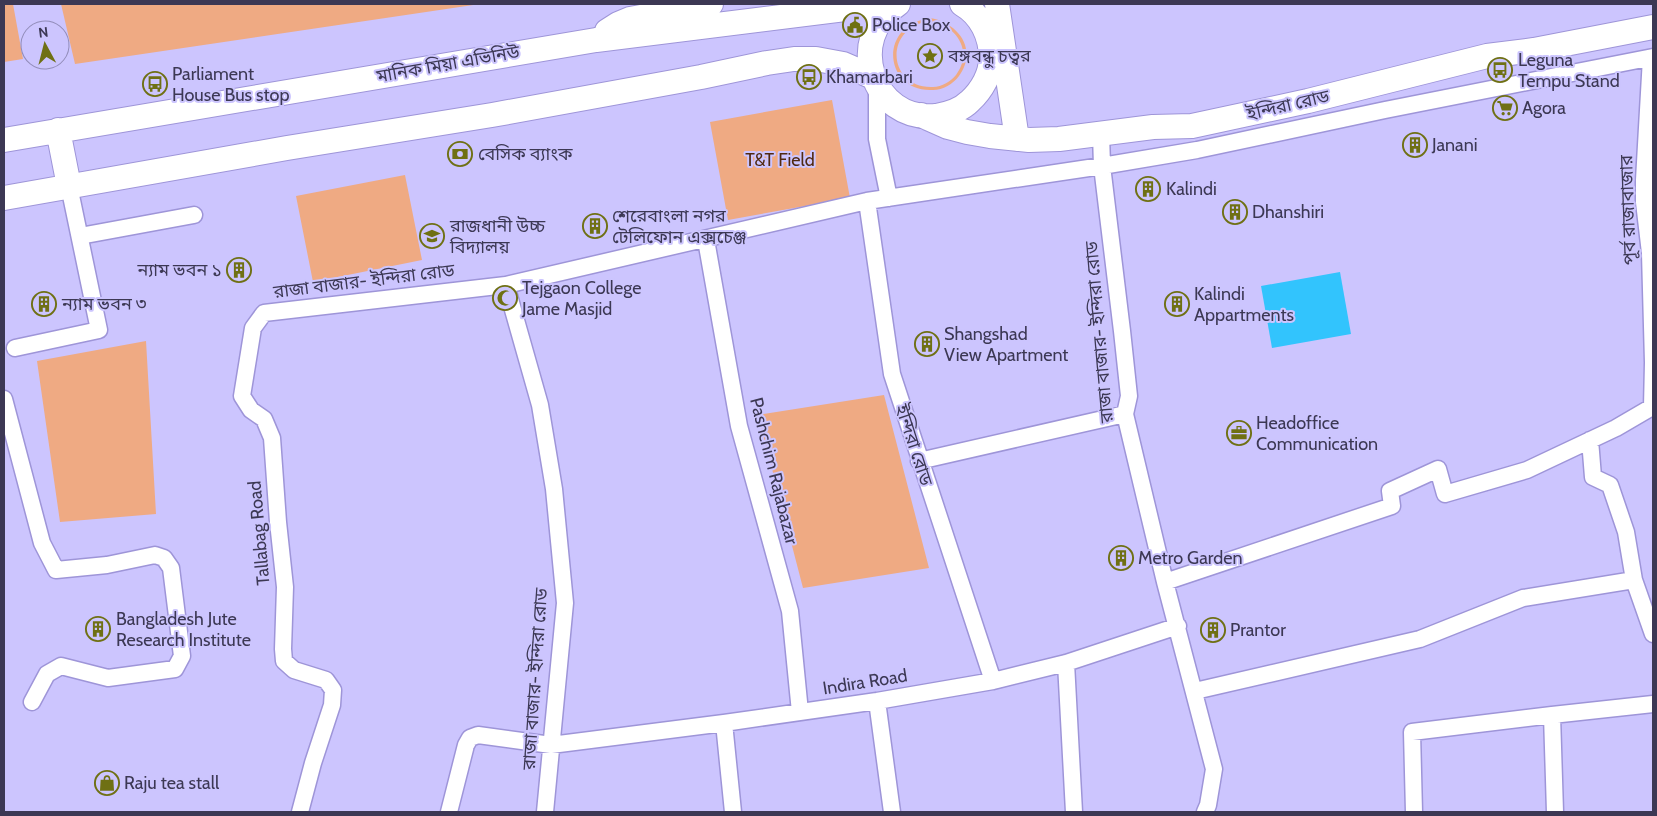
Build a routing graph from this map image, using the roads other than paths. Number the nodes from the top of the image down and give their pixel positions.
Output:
1 (711, 4) edge
2 (962, 4) edge
3 (997, 4) edge
4 (896, 5) edge
5 (1653, 27) edge
6 (596, 40) junction
7 (1652, 57) edge
8 (875, 81) junction
9 (920, 115) junction
10 (58, 130) junction
11 (1100, 134) junction
12 (4, 140) edge
13 (1017, 140) junction
14 (1102, 166) junction
15 (69, 186) junction
16 (4, 198) edge
17 (888, 198) junction
18 (867, 201) junction
19 (194, 215) dead end
20 (80, 236) junction
21 (706, 240) junction
22 (506, 285) junction
23 (258, 319) joint
24 (15, 348) dead end
25 (1653, 362) edge
26 (4, 399) edge
27 (1652, 407) edge
28 (1125, 414) junction
29 (1590, 440) junction
30 (920, 462) junction
31 (1634, 580) junction
32 (1165, 582) junction
33 (1178, 626) junction
34 (1653, 634) edge
35 (1066, 662) junction
36 (992, 681) junction
37 (1195, 691) junction
38 (877, 701) junction
39 (32, 702) dead end
40 (1653, 704) edge
41 (800, 712) junction
42 (1552, 715) junction
43 (724, 723) junction
44 (551, 744) junction
45 (300, 812) edge
46 (449, 812) edge
47 (545, 812) edge
48 (733, 812) edge
49 (892, 812) edge
50 (1074, 812) edge
51 (1205, 812) edge
52 (1414, 812) edge
53 (1555, 812) edge

1 - 6 highway
2 - 9 highway
3 - 13 highway
4 - 6 highway, মানিক মিয়া এভিনিউ
4 - 8 highway
5 - 11 highway, ইন্দিরা রোড
6 - 10 highway, মানিক মিয়া এভিনিউ
7 - 14 street, ইন্দিরা রোড
7 - 25 street, পূর্ব রাজাবাজার
8 - 9 highway, ইন্দিরা রোড
8 - 15 highway
8 - 17 street
9 - 13 highway, ইন্দিরা রোড
10 - 12 highway, মানিক মিয়া এভিনিউ
10 - 15 highway
11 - 13 highway, ইন্দিরা রোড
11 - 14 street, রাজা বাজার- ইন্দিরা রোড
14 - 17 street, রাজা বাজার- ইন্দিরা রোড
14 - 28 street, রাজা বাজার- ইন্দিরা রোড
15 - 16 highway
15 - 20 street
17 - 18 street, রাজা বাজার- ইন্দিরা রোড
18 - 21 street, রাজা বাজার- ইন্দিরা রোড
18 - 30 street, ইন্দিরা রোড
19 - 20 street
20 - 24 street
21 - 22 street, রাজা বাজার- ইন্দিরা রোড
21 - 41 street, Pashchim Rajabazar
22 - 23 street, রাজা বাজার- ইন্দিরা রোড
22 - 44 street, রাজা বাজার- ইন্দিরা রোড
23 - 45 street, Tallabag Road
25 - 27 street, পূর্ব রাজাবাজার
26 - 39 street
27 - 29 street
28 - 30 street
28 - 32 street, রাজা বাজার- ইন্দিরা রোড
29 - 31 street
29 - 32 street
30 - 36 street, ইন্দিরা রোড
31 - 34 street
31 - 37 street
32 - 33 street, রাজা বাজার- ইন্দিরা রোড
33 - 35 street, Indira Road
33 - 37 street, রাজা বাজার- ইন্দিরা রোড
35 - 36 street, Indira Road
35 - 50 street
36 - 38 street, Indira Road
37 - 51 street, রাজা বাজার- ইন্দিরা রোড
38 - 41 street, Indira Road
38 - 49 street
40 - 42 street
41 - 43 street, Indira Road
42 - 52 street
42 - 53 street
43 - 44 street, Indira Road
43 - 48 street
44 - 46 street, Indira Road
44 - 47 street, রাজা বাজার- ইন্দিরা রোড

